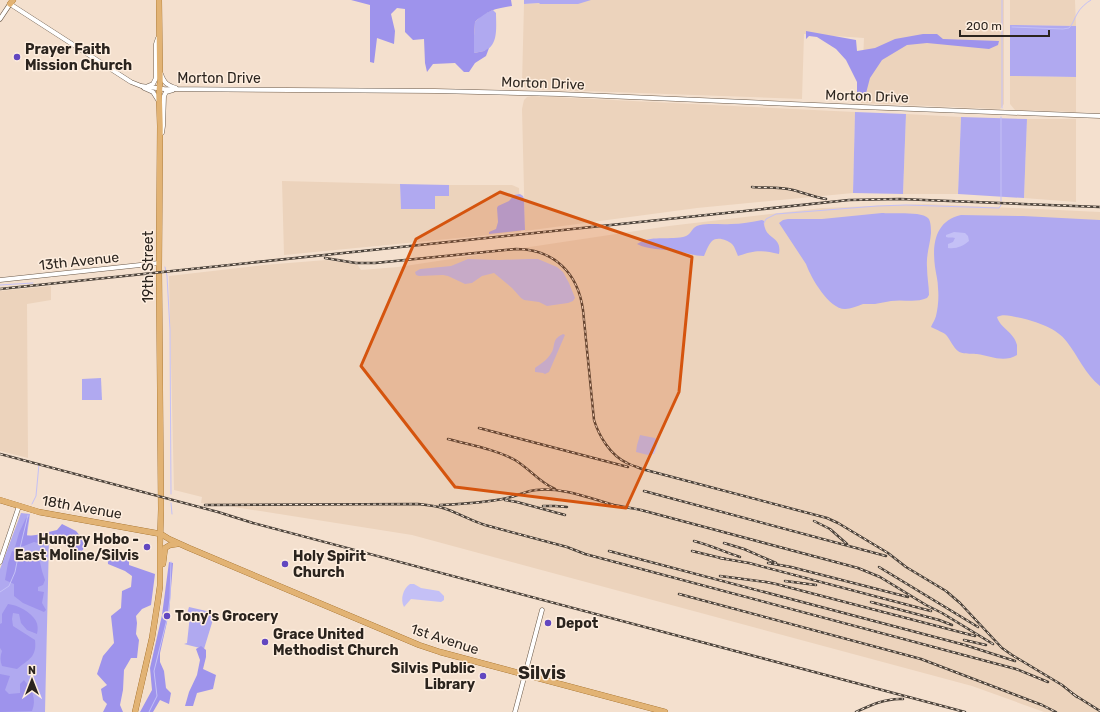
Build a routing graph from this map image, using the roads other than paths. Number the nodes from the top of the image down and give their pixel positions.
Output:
1 (158, 0) edge
2 (11, 2) edge
3 (0, 20) edge
4 (159, 35) junction
5 (160, 71) junction
6 (136, 85) junction
7 (145, 87) junction
8 (160, 88) junction
9 (177, 88) junction
10 (159, 104) junction
11 (1100, 116) edge
12 (159, 144) junction
13 (159, 263) junction
14 (0, 280) edge
15 (0, 500) edge
16 (19, 506) junction
17 (161, 534) junction
18 (180, 544) junction
19 (0, 562) edge
20 (160, 586) junction
21 (542, 610) dead end
22 (525, 675) junction
23 (135, 712) edge
24 (515, 712) edge
25 (665, 712) edge

1 - 4 main road, 19th Street
2 - 3 street
2 - 6 street, Morton Drive
4 - 5 main road, 19th Street
4 - 7 street
5 - 8 main road, 19th Street
5 - 9 street
6 - 7 street, Morton Drive
6 - 10 street
7 - 8 street, Morton Drive
8 - 9 street, Morton Drive
8 - 10 main road, 19th Street
9 - 11 street, Morton Drive
9 - 12 street
10 - 12 main road, 19th Street
12 - 13 main road, 19th Street
13 - 14 street, 13th Avenue
13 - 17 main road, 19th Street
15 - 16 main road, 18th Avenue
16 - 17 main road, 18th Avenue
16 - 19 street
17 - 18 main road, 1st Avenue
17 - 20 main road, 19th Street
18 - 20 main road
18 - 22 main road, 1st Avenue
20 - 23 main road
21 - 22 street
22 - 24 street
22 - 25 main road, 1st Avenue

